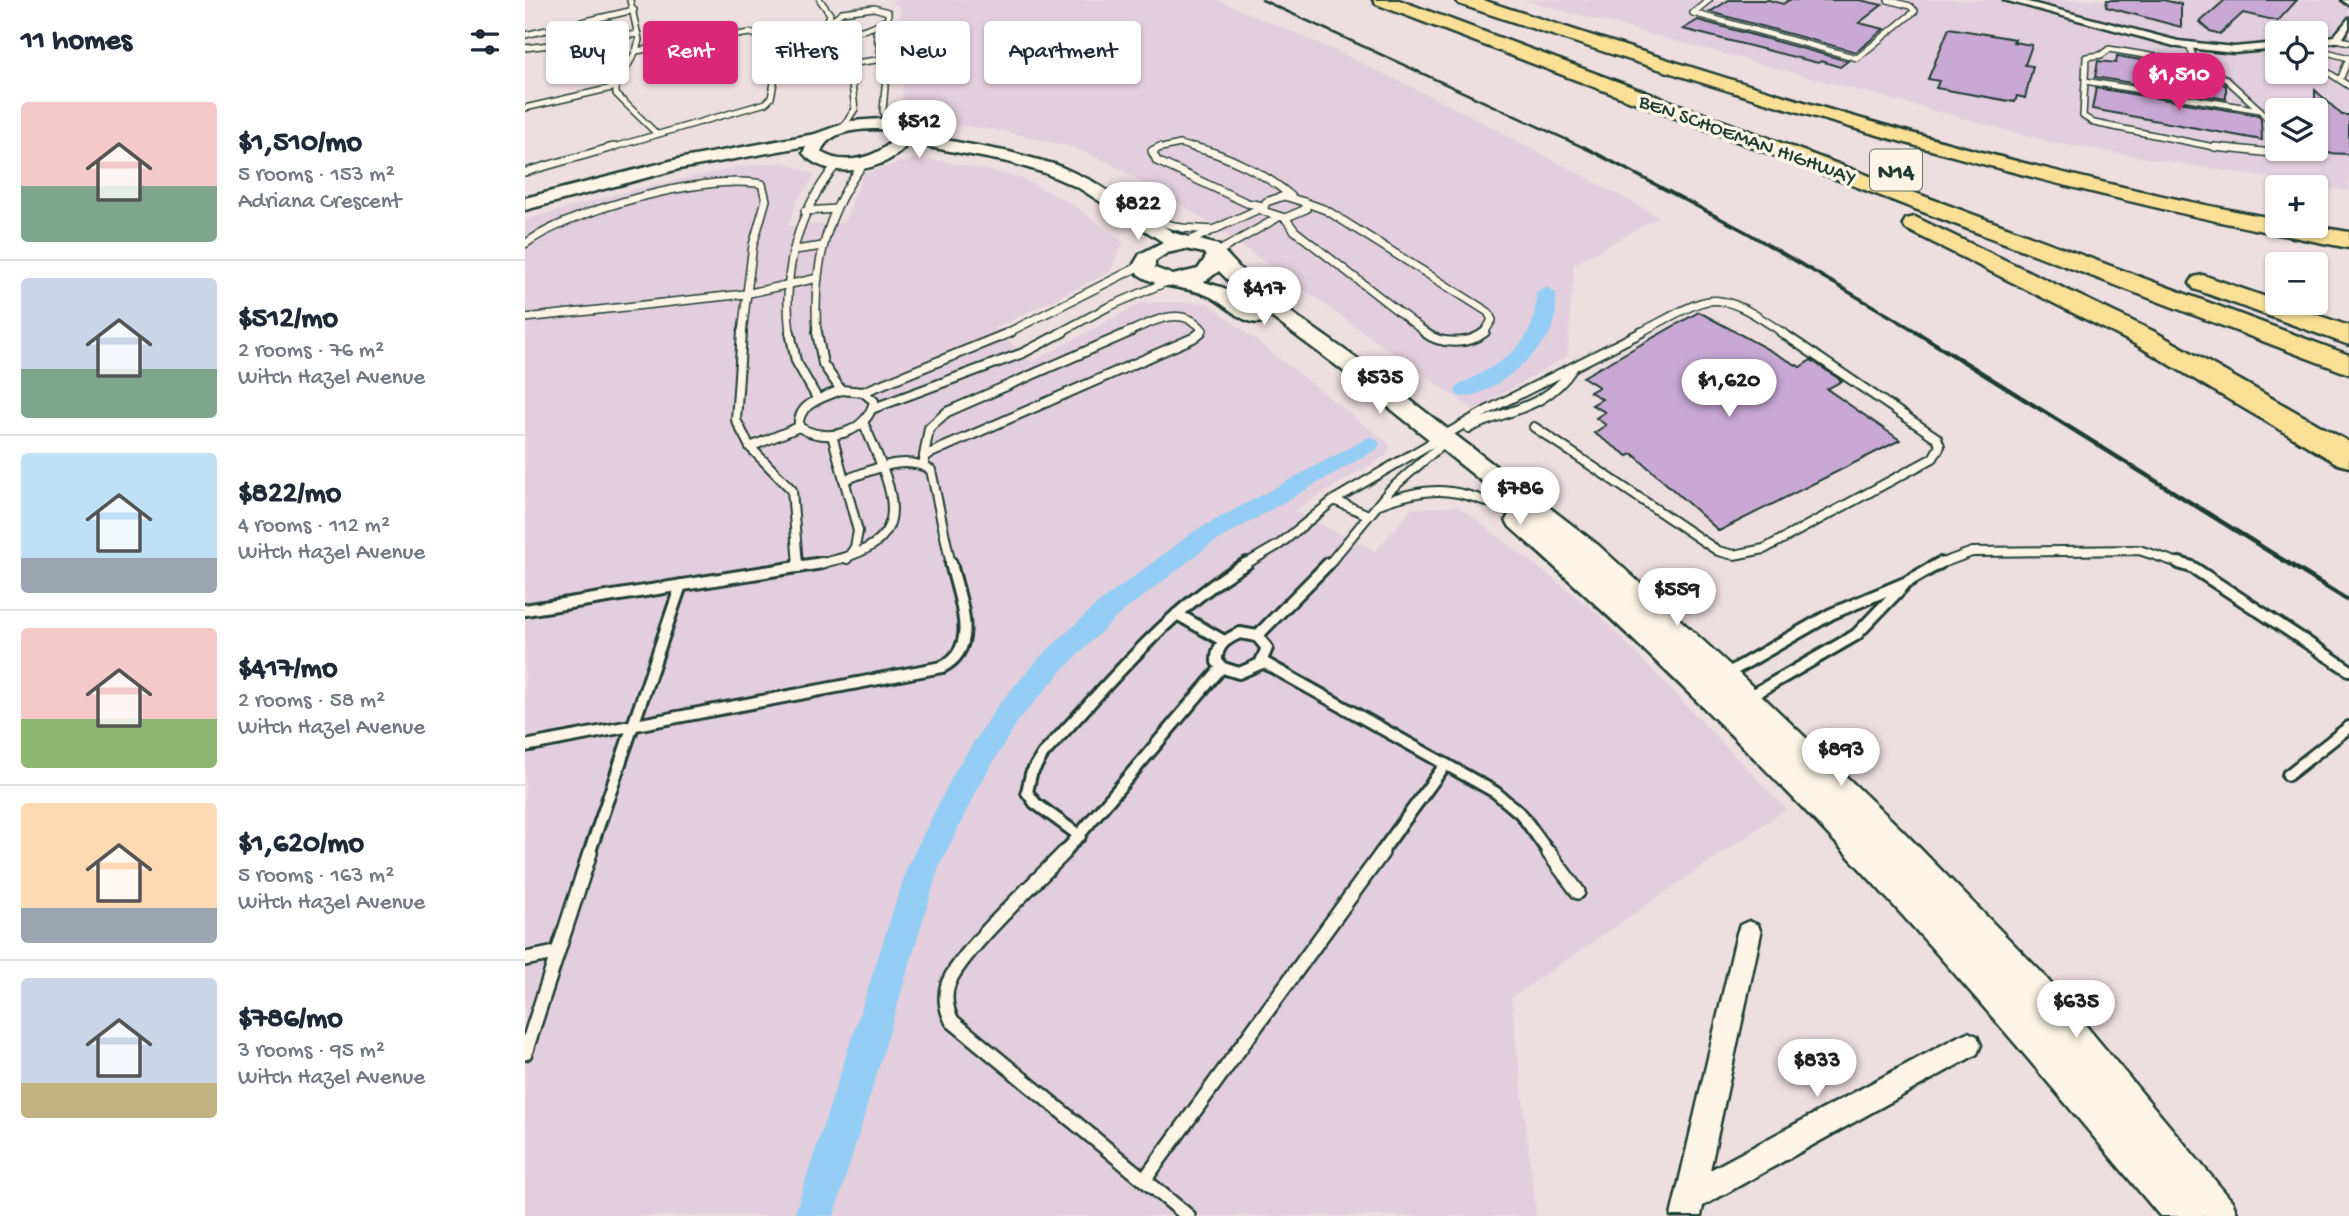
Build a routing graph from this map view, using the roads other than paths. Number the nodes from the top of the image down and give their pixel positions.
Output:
1 (631, 0) edge
2 (820, 0) edge
3 (1382, 0) edge
4 (1445, 0) edge
5 (1465, 0) edge
6 (1709, 0) edge
7 (1888, 0) edge
8 (2009, 0) edge
9 (859, 1) edge
10 (874, 8) junction
11 (635, 10) junction
12 (828, 20) joint
13 (886, 21) edge
14 (2349, 21) edge
15 (638, 34) junction
16 (525, 36) edge
17 (2337, 38) junction
18 (2328, 40) edge
19 (2349, 42) edge
20 (2189, 46) junction
21 (2265, 47) edge
22 (525, 48) edge
23 (636, 51) junction
24 (2328, 52) edge
25 (2349, 58) edge
26 (1539, 61) junction
27 (2199, 64) junction
28 (2328, 72) edge
29 (2340, 80) junction
30 (2084, 81) junction
31 (852, 84) edge
32 (886, 84) edge
33 (2349, 86) edge
34 (616, 87) junction
35 (525, 108) edge
36 (2260, 110) junction
37 (842, 129) junction
38 (657, 134) junction
39 (822, 138) junction
40 (896, 138) junction
41 (1761, 141) junction
42 (769, 149) junction
43 (812, 153) junction
44 (867, 160) junction
45 (837, 164) junction
46 (525, 172) edge
47 (1910, 175) dead end
48 (2096, 188) junction
49 (1291, 196) junction
50 (1304, 202) junction
51 (525, 204) edge
52 (1263, 207) junction
53 (1121, 208) junction
54 (836, 209) junction
55 (805, 211) junction
56 (2265, 214) edge
57 (1281, 218) junction
58 (2328, 224) edge
59 (2349, 227) edge
60 (544, 230) junction
61 (1215, 230) junction
62 (525, 234) edge
63 (2349, 240) edge
64 (1184, 243) junction
65 (525, 244) edge
66 (824, 246) junction
67 (795, 250) junction
68 (1215, 256) junction
69 (1145, 261) junction
70 (2181, 275) dead end
71 (818, 278) junction
72 (1175, 281) junction
73 (792, 283) junction
74 (745, 294) junction
75 (525, 318) edge
76 (2349, 337) edge
77 (974, 349) junction
78 (2349, 365) edge
79 (989, 366) junction
80 (1574, 368) junction
81 (2349, 382) edge
82 (841, 390) junction
83 (863, 392) junction
84 (817, 398) junction
85 (874, 408) junction
86 (863, 422) junction
87 (799, 427) junction
88 (1534, 427) dead end
89 (832, 435) junction
90 (1438, 444) junction
91 (750, 447) junction
92 (2349, 456) edge
93 (924, 460) junction
94 (882, 469) junction
95 (844, 480) junction
96 (1334, 500) junction
97 (1379, 505) junction
98 (1508, 510) junction
99 (1368, 515) junction
100 (847, 559) junction
101 (798, 567) junction
102 (1907, 582) junction
103 (681, 585) junction
104 (525, 610) edge
105 (1177, 614) junction
106 (1257, 636) junction
107 (1224, 641) junction
108 (1263, 662) junction
109 (1221, 668) junction
110 (2349, 670) edge
111 (1725, 693) junction
112 (630, 727) junction
113 (2349, 727) edge
114 (525, 746) edge
115 (1445, 765) junction
116 (2288, 775) dead end
117 (1080, 836) junction
118 (1578, 892) dead end
119 (1749, 933) dead end
120 (555, 953) junction
121 (525, 958) edge
122 (1968, 1045) dead end
123 (525, 1053) edge
124 (1145, 1179) junction
125 (1688, 1206) edge
126 (1188, 1216) edge
127 (2188, 1216) edge
128 (2217, 1216) edge

1 - 11 lane
2 - 12 lane
3 - 26 highway, BEN SCHOEMAN HIGHWAY
4 - 47 highway, BEN SCHOEMAN HIGHWAY / N14
5 - 48 highway
6 - 7 lane
8 - 20 street
9 - 10 lane
10 - 12 lane
10 - 13 lane
11 - 15 lane
11 - 16 lane
14 - 17 street
15 - 22 lane
15 - 23 lane
17 - 18 street
17 - 19 lane
20 - 21 street
20 - 27 lane
23 - 34 lane
23 - 38 lane
24 - 25 lane
25 - 29 lane
26 - 41 highway, BEN SCHOEMAN HIGHWAY / N14
26 - 92 highway
27 - 30 lane
27 - 36 lane
28 - 29 lane
29 - 33 lane
30 - 36 lane
30 - 36 lane
31 - 37 lane
32 - 40 lane
34 - 35 lane
34 - 38 lane
37 - 39 street
37 - 40 street
38 - 46 lane
39 - 42 street
39 - 43 street
40 - 44 street
40 - 53 street
41 - 78 highway, BEN SCHOEMAN HIGHWAY / N14
41 - 81 highway
42 - 43 street
42 - 51 street
43 - 45 street
44 - 45 street
44 - 54 lane
45 - 55 lane
48 - 56 highway
48 - 63 highway
49 - 50 lane
49 - 52 lane
49 - 52 lane
50 - 57 lane
50 - 57 lane
52 - 57 lane
52 - 61 lane
53 - 61 lane
53 - 64 street
53 - 69 street
54 - 55 lane
54 - 66 lane
55 - 67 lane
57 - 68 lane
58 - 59 highway
60 - 62 lane
60 - 65 lane
60 - 74 lane
61 - 64 lane
64 - 68 street
64 - 69 street
66 - 67 lane
66 - 71 lane
67 - 73 lane
68 - 72 street
68 - 90 street
69 - 72 street
69 - 77 lane
70 - 76 highway
71 - 73 lane
71 - 82 lane
72 - 79 lane
72 - 90 street
73 - 74 lane
73 - 84 lane
74 - 75 lane
74 - 91 lane
77 - 79 lane
77 - 83 lane
79 - 85 lane
80 - 88 lane
80 - 90 lane
80 - 90 lane
82 - 83 lane
82 - 84 lane
83 - 85 lane
84 - 87 lane
85 - 86 lane
86 - 89 lane
86 - 94 lane
87 - 89 lane
87 - 91 lane
89 - 95 lane
90 - 96 lane
90 - 97 lane
90 - 98 street
90 - 111 street
91 - 101 lane
93 - 93 lane
93 - 94 lane
93 - 112 lane
94 - 95 lane
94 - 100 lane
95 - 100 lane
96 - 99 lane
96 - 105 lane
97 - 98 lane
97 - 99 lane
98 - 111 street
99 - 106 lane
100 - 101 lane
101 - 103 lane
102 - 110 lane
102 - 111 lane
102 - 111 lane
103 - 104 lane
103 - 112 lane
105 - 107 lane
105 - 117 lane
106 - 107 lane
106 - 108 lane
107 - 109 lane
108 - 109 lane
108 - 115 lane
109 - 117 lane
111 - 127 street
111 - 128 street
112 - 114 lane
112 - 120 lane
113 - 116 lane
115 - 118 lane
115 - 124 lane
117 - 124 lane
119 - 125 street
120 - 121 lane
120 - 123 lane
122 - 125 street
124 - 126 lane

